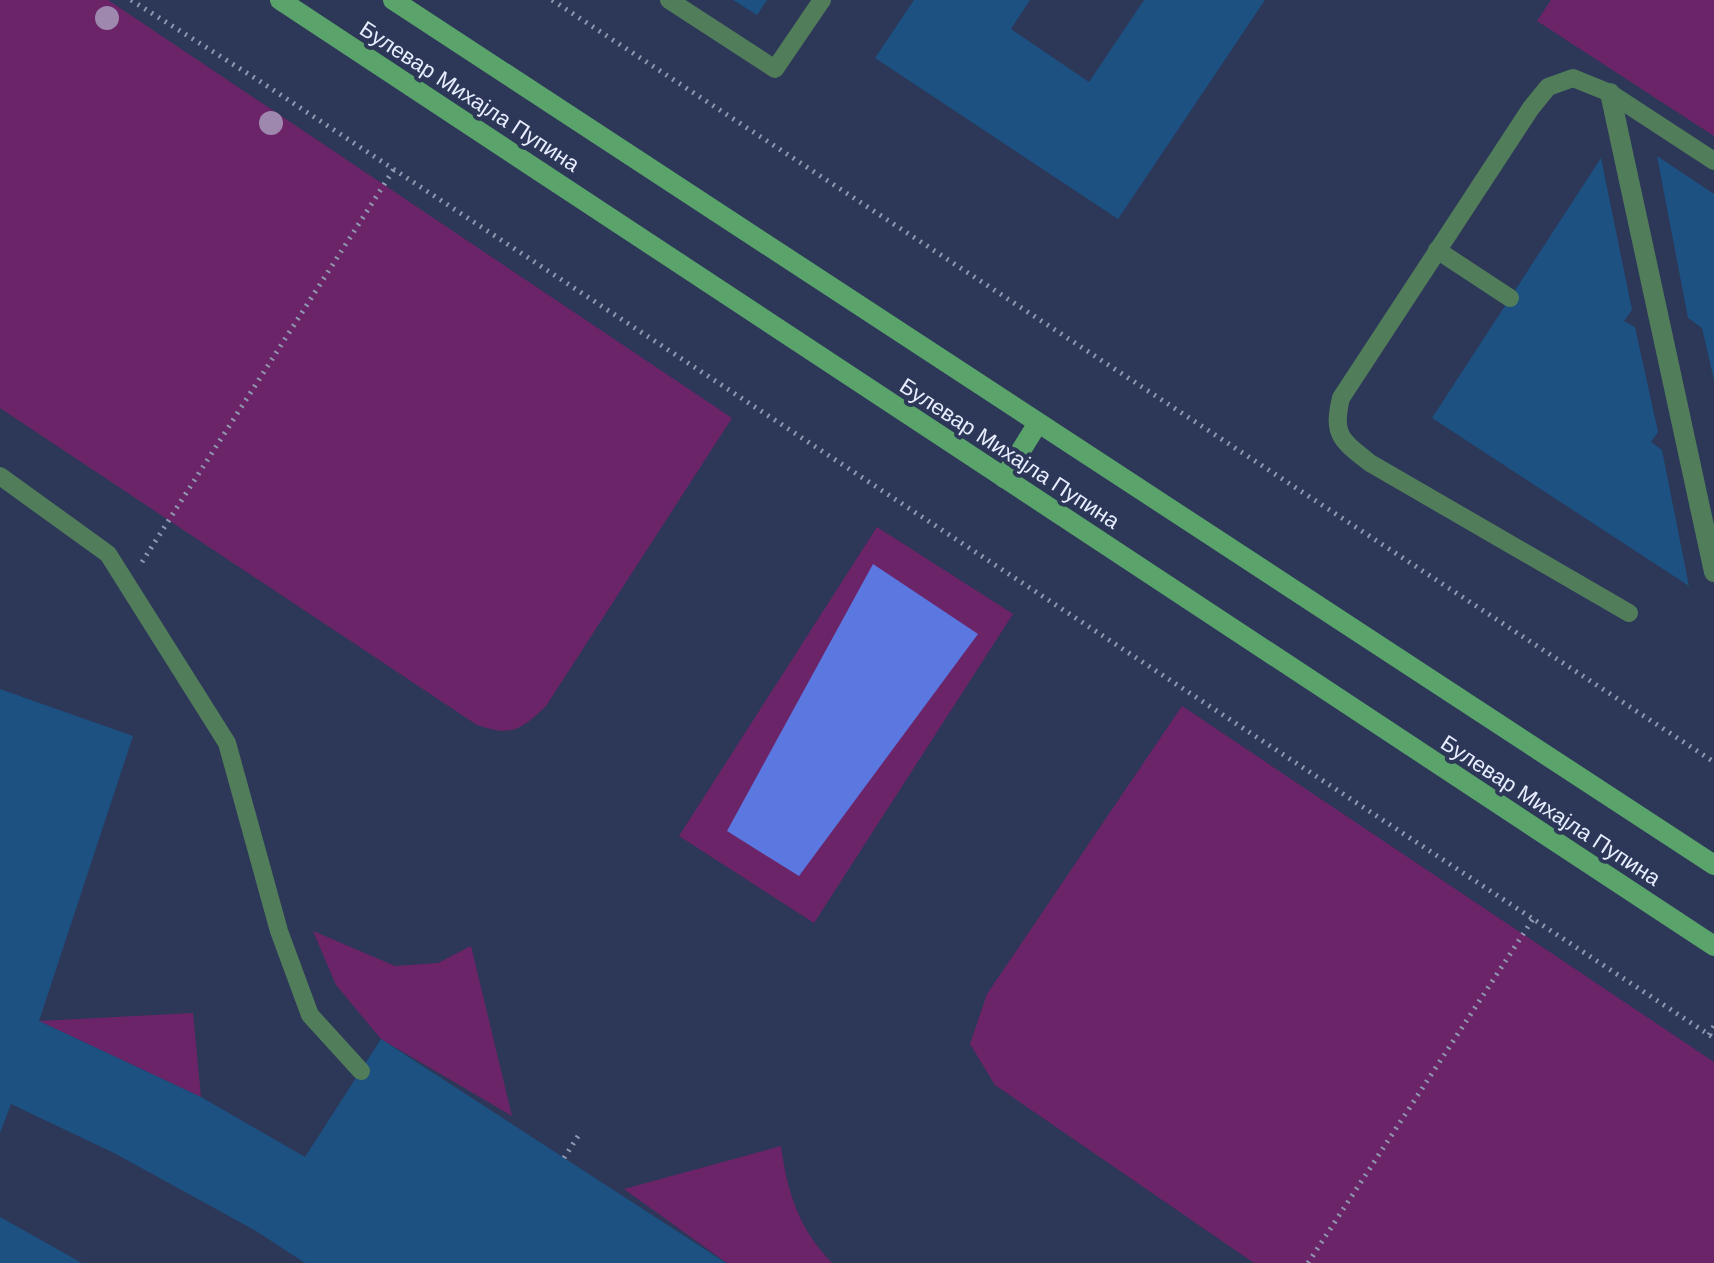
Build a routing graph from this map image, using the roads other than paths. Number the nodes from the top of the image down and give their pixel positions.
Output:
1 (280, 0) edge
2 (393, 0) edge
3 (669, 0) edge
4 (822, 0) edge
5 (1610, 93) junction
6 (1714, 161) edge
7 (1437, 250) junction
8 (1510, 298) dead end
9 (1038, 423) junction
10 (0, 476) edge
11 (1004, 478) junction
12 (1714, 572) edge
13 (1629, 613) dead end
14 (1713, 864) edge
15 (1714, 946) edge
16 (361, 1071) dead end

1 - 11 main road, Булевар Михајла Пупина
2 - 9 main road, Булевар Михајла Пупина
3 - 4 lane
5 - 6 lane
5 - 7 lane
5 - 12 street
7 - 8 lane
7 - 13 lane
9 - 11 main road
9 - 14 main road, Булевар Михајла Пупина
10 - 16 lane
11 - 15 main road, Булевар Михајла Пупина

